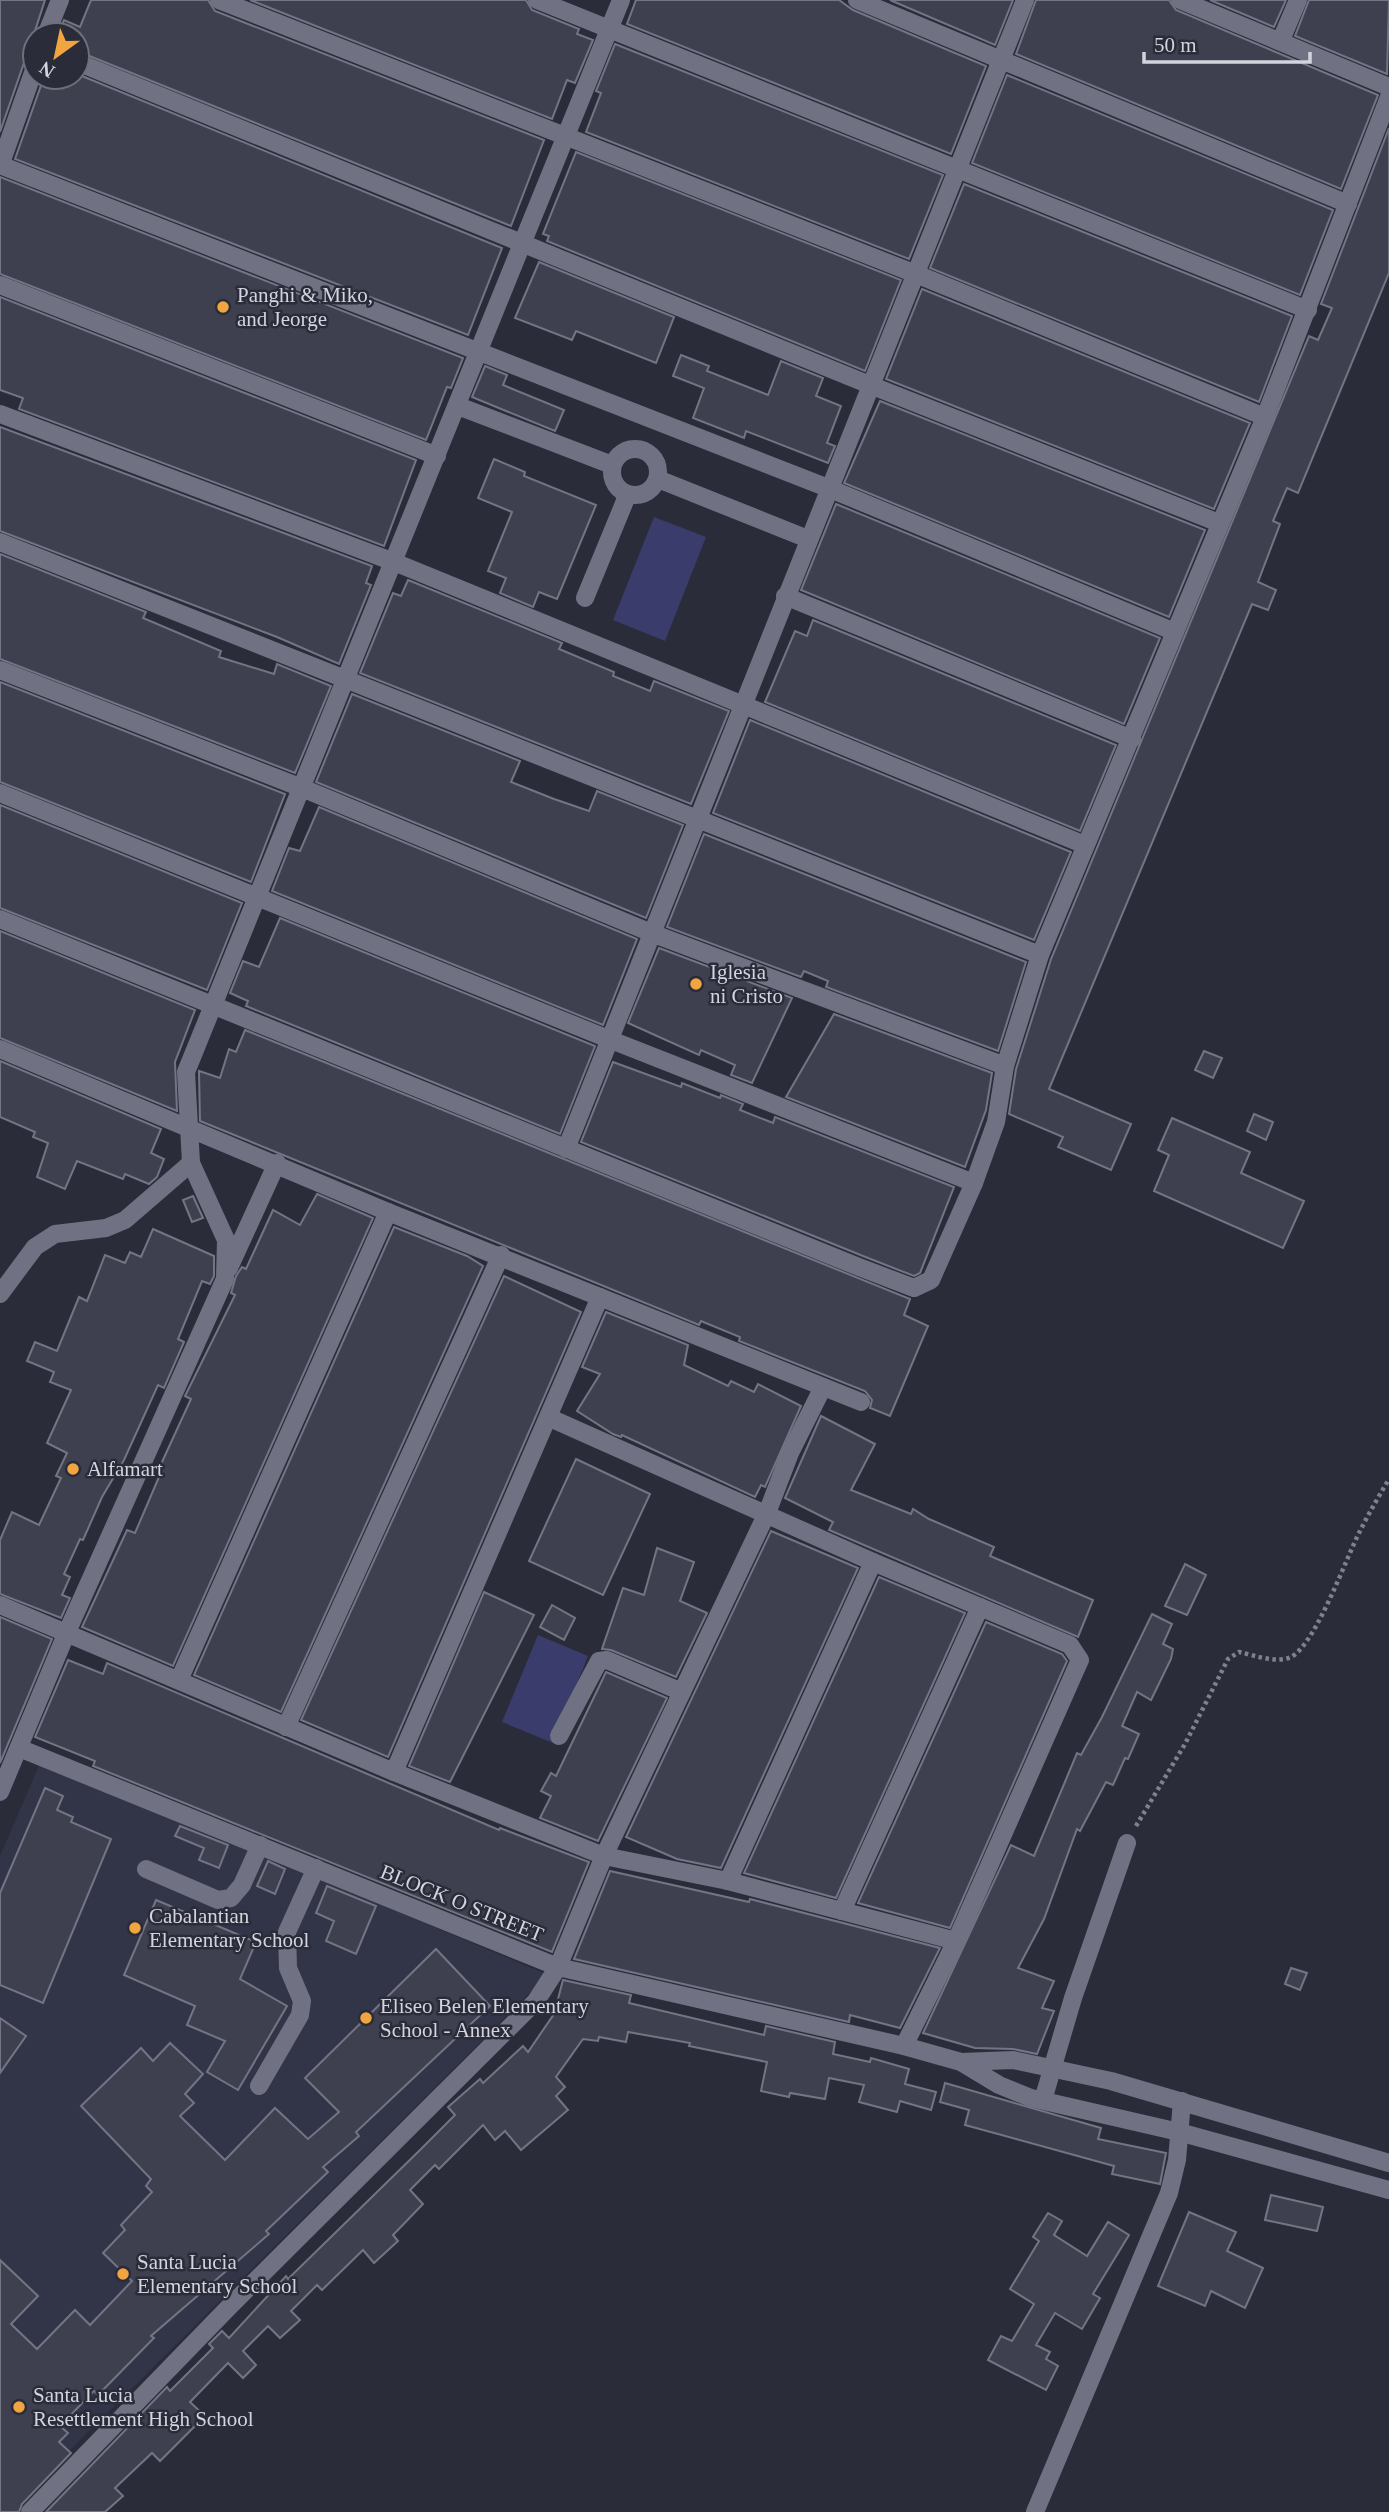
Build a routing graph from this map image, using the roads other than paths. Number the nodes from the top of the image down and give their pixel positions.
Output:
1 (60, 0) edge
2 (219, 0) edge
3 (537, 0) edge
4 (621, 0) edge
5 (857, 0) edge
6 (1025, 0) edge
7 (1181, 0) edge
8 (1298, 0) edge
9 (52, 21) edge
10 (610, 29) junction
11 (1281, 40) junction
12 (1001, 58) junction
13 (91, 68) edge
14 (1389, 87) edge
15 (26, 91) edge
16 (1389, 97) edge
17 (565, 137) junction
18 (0, 165) edge
19 (957, 169) junction
20 (1348, 204) junction
21 (523, 243) junction
22 (916, 274) junction
23 (0, 285) edge
24 (1307, 310) junction
25 (479, 351) junction
26 (870, 385) junction
27 (458, 406) junction
28 (0, 414) edge
29 (1265, 417) junction
30 (436, 456) junction
31 (612, 466) junction
32 (657, 479) junction
33 (828, 488) junction
34 (627, 496) junction
35 (1219, 523) junction
36 (808, 539) junction
37 (0, 542) edge
38 (394, 562) junction
39 (785, 596) junction
40 (585, 597) dead end
41 (1175, 632) junction
42 (0, 670) edge
43 (346, 679) junction
44 (743, 704) junction
45 (1132, 738) junction
46 (302, 788) junction
47 (0, 793) edge
48 (698, 817) junction
49 (1085, 845) junction
50 (257, 897) junction
51 (0, 919) edge
52 (654, 934) junction
53 (1040, 955) junction
54 (215, 1005) junction
55 (611, 1040) junction
56 (0, 1049) edge
57 (1004, 1066) junction
58 (187, 1129) junction
59 (566, 1149) junction
60 (191, 1163) junction
61 (277, 1163) junction
62 (974, 1183) junction
63 (388, 1212) junction
64 (501, 1255) junction
65 (225, 1279) junction
66 (0, 1294) edge
67 (600, 1297) junction
68 (822, 1387) junction
69 (861, 1402) dead end
70 (550, 1418) junction
71 (767, 1513) junction
72 (873, 1562) junction
73 (0, 1605) edge
74 (980, 1607) junction
75 (67, 1632) junction
76 (179, 1680) junction
77 (682, 1692) junction
78 (286, 1727) junction
79 (559, 1736) dead end
80 (19, 1748) junction
81 (394, 1772) junction
82 (0, 1792) edge
83 (1127, 1843) road end
84 (260, 1845) junction
85 (604, 1856) junction
86 (316, 1868) junction
87 (146, 1869) dead end
88 (728, 1881) junction
89 (842, 1911) junction
90 (957, 1941) junction
91 (558, 1967) junction
92 (904, 2046) junction
93 (961, 2062) junction
94 (1051, 2067) junction
95 (259, 2086) dead end
96 (1043, 2101) junction
97 (1182, 2101) junction
98 (1179, 2132) junction
99 (1382, 2160) edge
100 (1366, 2182) junction
101 (1389, 2190) edge
102 (30, 2512) edge
103 (1035, 2512) edge

1 - 9 street
2 - 17 street
3 - 10 street
4 - 10 street
5 - 12 street
6 - 12 street
7 - 11 street
8 - 11 street
10 - 17 street
10 - 19 street
11 - 14 street
12 - 19 street
12 - 20 street
13 - 21 street
15 - 18 street
16 - 20 street
17 - 21 street
17 - 22 street
18 - 25 street
19 - 22 street
19 - 24 street
20 - 24 street
21 - 25 street
21 - 26 street
22 - 26 street
22 - 29 street
23 - 30 street
24 - 29 street
25 - 27 street
25 - 33 street
26 - 33 street
26 - 35 street
27 - 30 street
27 - 31 street
28 - 38 street
29 - 35 street
30 - 38 street
31 - 32 street
31 - 34 street
32 - 34 street
32 - 36 street
33 - 36 street
33 - 41 street
34 - 40 street
35 - 41 street
36 - 39 street
37 - 43 street
38 - 43 street
38 - 44 street
39 - 44 street
39 - 45 street
41 - 45 street
42 - 46 street
43 - 46 street
43 - 48 street
44 - 48 street
44 - 49 street
45 - 49 street
46 - 50 street
46 - 52 street
47 - 50 street
48 - 52 street
48 - 53 street
49 - 53 street
50 - 54 street
50 - 55 street
51 - 54 street
52 - 55 street
52 - 57 street
53 - 57 street
54 - 58 street
54 - 59 street
55 - 59 street
55 - 62 street
56 - 58 street
57 - 62 street
58 - 60 street
58 - 61 street
59 - 62 street
60 - 65 street
60 - 66 street
61 - 63 street
61 - 65 street
63 - 64 street
63 - 76 street
64 - 67 street
64 - 78 street
65 - 75 street
67 - 68 street
67 - 70 street
68 - 69 street
68 - 71 street
70 - 71 street
70 - 81 street
71 - 72 street
71 - 77 street
72 - 74 street
72 - 88 street
73 - 75 street
74 - 89 street
74 - 90 street
75 - 76 street
75 - 80 street
76 - 78 street
77 - 79 street
77 - 85 street
78 - 81 street
80 - 82 street
80 - 84 street, BLOCK O STREET
81 - 85 street
83 - 94 street
84 - 86 street, BLOCK O STREET
84 - 87 street
85 - 88 street
85 - 91 street
86 - 91 street, BLOCK O STREET
86 - 95 street
88 - 89 street
89 - 90 street
90 - 92 street
91 - 92 street, BLOCK O STREET
91 - 102 street
92 - 93 street, BLOCK O STREET
93 - 94 street
93 - 96 street
94 - 96 street
94 - 97 street
96 - 98 street
97 - 98 street
97 - 99 street
98 - 100 street
98 - 103 street
99 - 100 street
100 - 101 street

